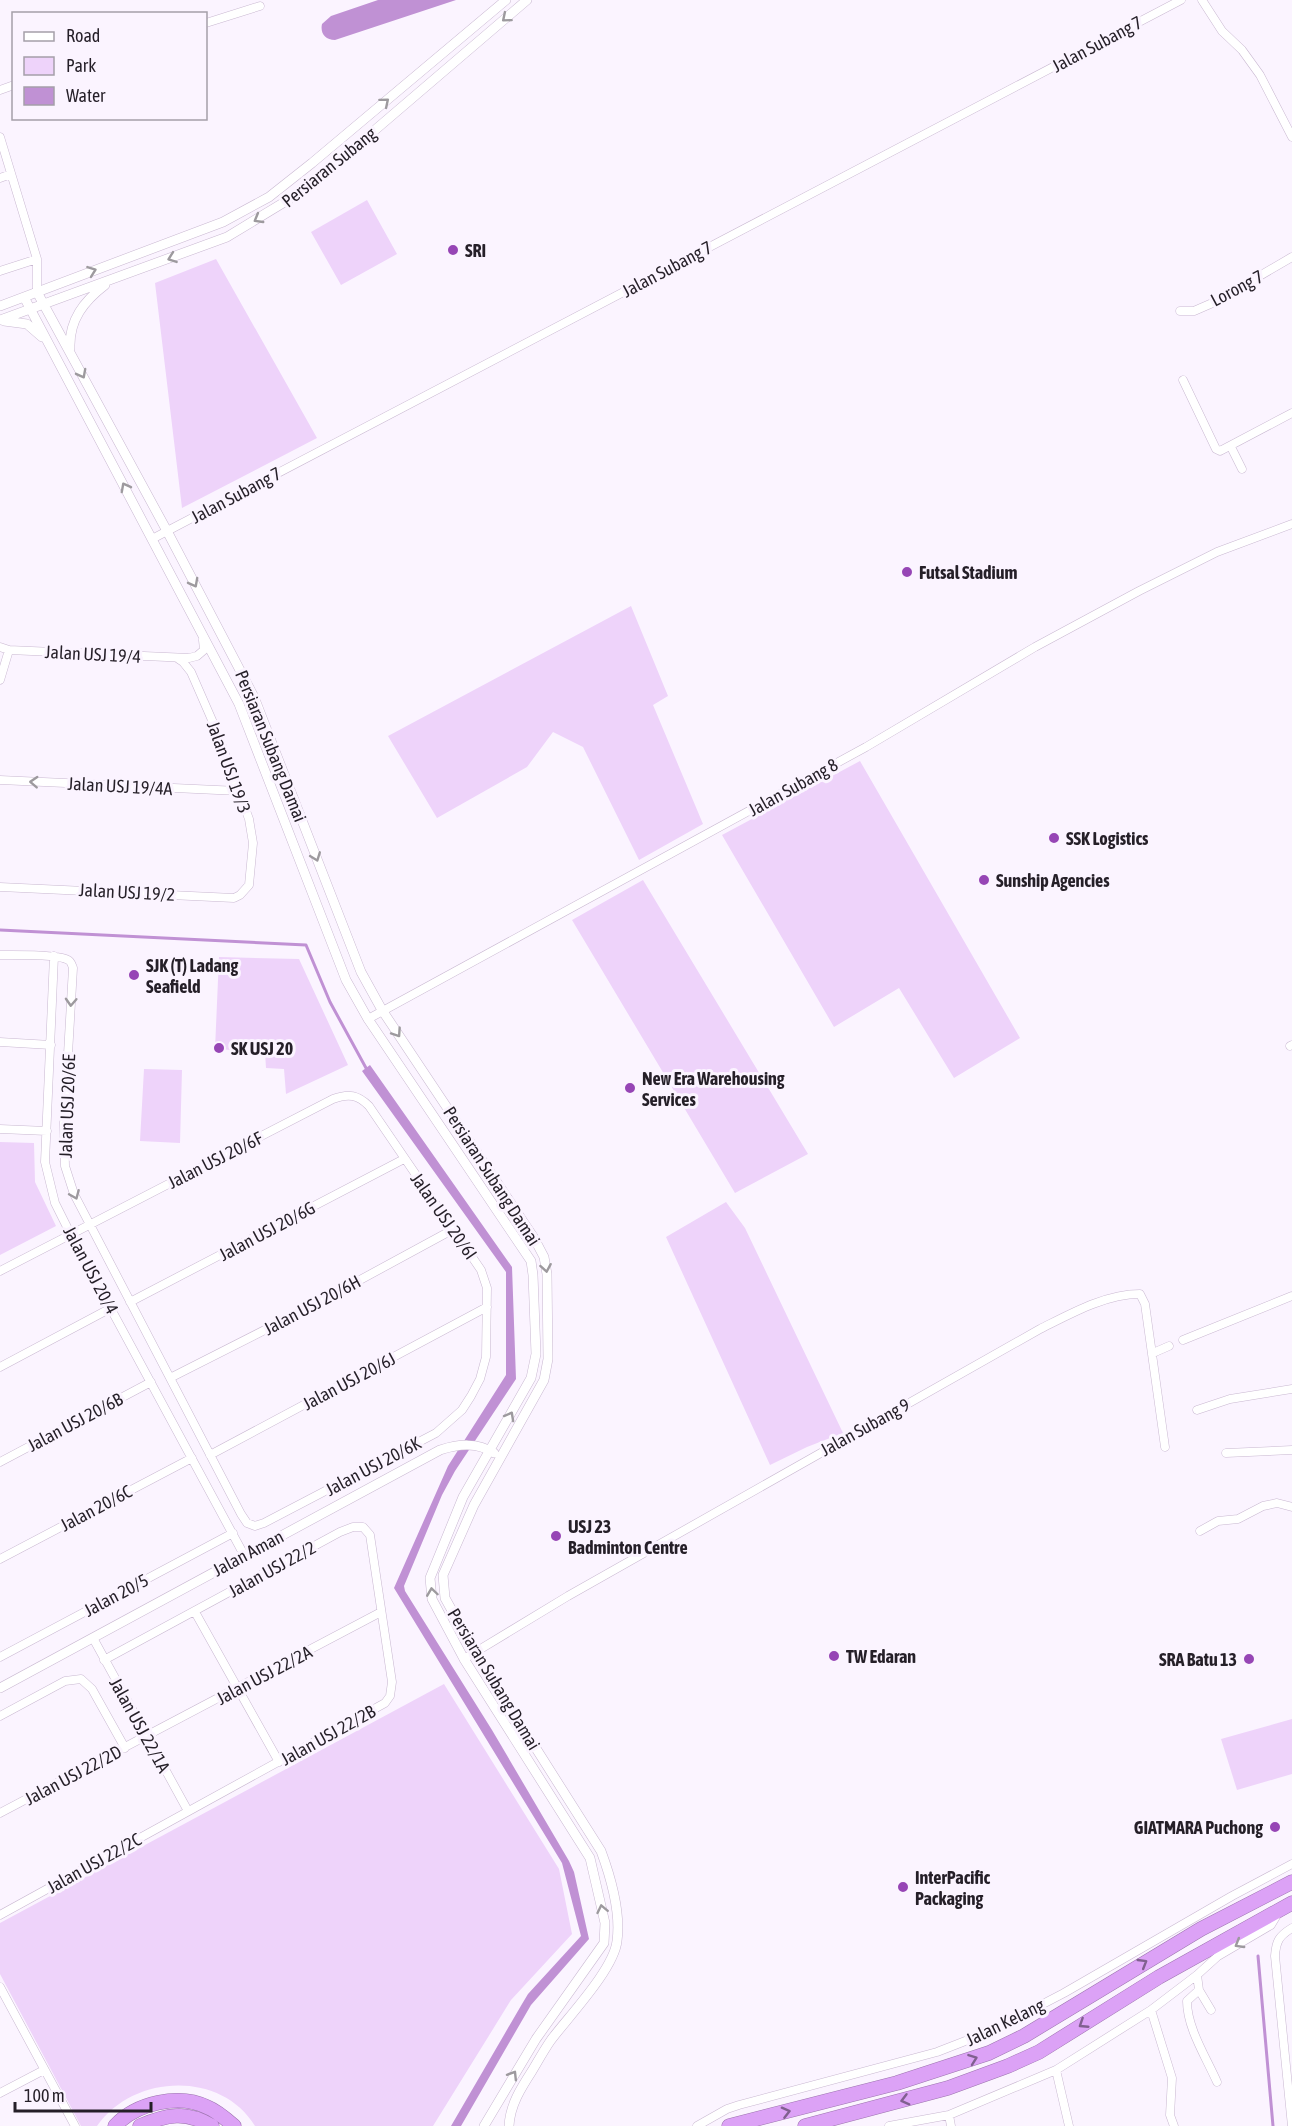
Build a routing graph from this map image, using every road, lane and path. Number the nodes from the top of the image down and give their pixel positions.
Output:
1 (506, 0) edge
2 (526, 0) edge
3 (1181, 0) edge
4 (1202, 0) edge
5 (260, 6) dead end
6 (207, 23) edge
7 (0, 137) edge
8 (1292, 137) edge
9 (312, 163) junction
10 (11, 174) junction
11 (324, 175) junction
12 (0, 178) edge
13 (1292, 257) edge
14 (37, 259) junction
15 (0, 271) edge
16 (112, 279) junction
17 (37, 292) junction
18 (24, 297) junction
19 (44, 304) junction
20 (0, 306) edge
21 (31, 309) junction
22 (1180, 311) dead end
23 (0, 321) edge
24 (51, 348) junction
25 (70, 351) junction
26 (1182, 380) dead end
27 (1292, 413) edge
28 (1231, 447) junction
29 (1242, 469) dead end
30 (1292, 524) edge
31 (167, 531) junction
32 (152, 539) junction
33 (201, 633) junction
34 (4, 649) edge
35 (177, 658) junction
36 (0, 680) edge
37 (0, 780) edge
38 (239, 791) junction
39 (249, 885) joint
40 (0, 887) edge
41 (0, 955) edge
42 (54, 956) junction
43 (382, 1010) junction
44 (368, 1019) junction
45 (0, 1042) edge
46 (51, 1045) junction
47 (341, 1096) joint
48 (0, 1129) edge
49 (47, 1131) junction
50 (404, 1159) junction
51 (90, 1226) junction
52 (453, 1230) junction
53 (71, 1235) junction
54 (0, 1270) edge
55 (1292, 1299) edge
56 (130, 1302) junction
57 (487, 1307) junction
58 (111, 1308) junction
59 (1184, 1340) dead end
60 (1169, 1346) dead end
61 (1153, 1353) junction
62 (0, 1367) edge
63 (484, 1368) joint
64 (170, 1378) junction
65 (151, 1382) junction
66 (1292, 1389) edge
67 (1197, 1410) dead end
68 (1166, 1447) dead end
69 (488, 1449) junction
70 (1292, 1450) edge
71 (1226, 1454) dead end
72 (210, 1455) junction
73 (192, 1458) junction
74 (501, 1458) junction
75 (0, 1462) edge
76 (1292, 1507) edge
77 (241, 1514) joint
78 (1200, 1531) dead end
79 (233, 1533) junction
80 (244, 1555) junction
81 (0, 1559) edge
82 (195, 1612) junction
83 (381, 1612) junction
84 (93, 1638) junction
85 (475, 1652) junction
86 (0, 1658) edge
87 (464, 1659) junction
88 (104, 1660) junction
89 (1, 1685) edge
90 (238, 1689) junction
91 (0, 1716) edge
92 (147, 1736) junction
93 (125, 1748) junction
94 (279, 1762) junction
95 (188, 1811) junction
96 (0, 1814) edge
97 (1292, 1864) edge
98 (1292, 1882) edge
99 (1292, 1903) edge
100 (1279, 1910) junction
101 (0, 1915) edge
102 (1292, 1928) edge
103 (1197, 1975) junction
104 (1, 1989) edge
105 (1199, 1990) junction
106 (1151, 2010) junction
107 (1211, 2010) dead end
108 (44, 2070) junction
109 (1056, 2070) junction
110 (1217, 2082) dead end
111 (0, 2093) edge
112 (949, 2115) junction
113 (231, 2123) edge
114 (75, 2126) edge
115 (115, 2126) edge
116 (140, 2126) edge
117 (212, 2126) edge
118 (484, 2126) edge
119 (509, 2126) edge
120 (697, 2126) edge
121 (729, 2126) edge
122 (805, 2126) edge
123 (889, 2126) edge
124 (951, 2126) edge
125 (1069, 2126) edge
126 (1174, 2126) edge
127 (1292, 2126) edge

9 -> 1 street, Persiaran Subang
2 -> 11 street, Persiaran Subang
3 - 31 street, Jalan Subang 7
4 - 8 street
5 - 6 street
7 - 10 street
9 - 11 street
17 -> 9 street, Persiaran Subang
10 - 12 street
10 - 14 street
11 -> 16 street, Persiaran Subang
13 - 22 street, Lorong 7
14 - 15 street
14 - 17 street
16 - 19 street, Persiaran Subang
16 - 25 street
17 - 18 street, Persiaran Subang
17 - 19 street, Persiaran Subang Damai
18 - 20 street, Persiaran Subang
18 - 21 street, Persiaran Subang Damai
19 - 21 street, Persiaran Subang
19 - 25 street, Persiaran Subang Damai
21 - 23 street, Persiaran Subang
21 - 24 street, Persiaran Subang Damai
23 - 24 street
32 -> 24 street, Persiaran Subang Damai
25 -> 31 street, Persiaran Subang Damai
26 - 28 street
27 - 28 street
28 - 29 street
30 - 43 street, Jalan Subang 8
31 - 32 street, Jalan Subang 7
31 -> 43 street, Persiaran Subang Damai
32 - 33 street, Persiaran Subang Damai
33 - 35 street
33 - 44 street, Persiaran Subang Damai
34 - 35 street, Jalan USJ 19/4
34 - 36 street
35 - 38 street, Jalan USJ 19/3
38 -> 37 street, Jalan USJ 19/4A
38 - 39 street, Jalan USJ 19/3
39 - 40 street, Jalan USJ 19/2
41 - 42 street
42 - 46 street, Jalan USJ 20/4
42 -> 51 street, Jalan USJ 20/6E
43 - 44 street, Jalan Subang 8
43 -> 74 street, Persiaran Subang Damai
69 -> 44 street, Persiaran Subang Damai
45 - 46 street
46 - 49 street, Jalan USJ 20/4
47 - 50 street, Jalan USJ 20/6I
47 - 51 street, Jalan USJ 20/6F
48 - 49 street
49 - 53 street, Jalan USJ 20/4
50 - 52 street, Jalan USJ 20/6I
50 - 56 street, Jalan USJ 20/6G
51 - 53 street, Jalan USJ 20/6F
51 - 56 street, Jalan USJ 20/6E
52 - 57 street, Jalan USJ 20/6I
52 - 64 street, Jalan USJ 20/6H
53 - 54 street, Jalan USJ 20/6F
53 - 58 street, Jalan USJ 20/4
55 - 59 street
56 - 64 street, Jalan USJ 20/6E
57 - 63 street, Jalan USJ 20/6I
57 - 72 street, Jalan USJ 20/6J
58 - 62 street
58 - 65 street, Jalan USJ 20/4
60 - 61 street
61 - 68 street, Jalan Subang 9
61 - 85 street, Jalan Subang 9
63 - 77 street, Jalan USJ 20/6K
64 - 72 street, Jalan USJ 20/6E
65 - 73 street, Jalan USJ 20/4
65 - 75 street, Jalan USJ 20/6B
66 - 67 street
69 - 74 street
69 - 80 street, Jalan Aman
87 -> 69 street, Persiaran Subang Damai
70 - 71 street
72 - 77 street, Jalan USJ 20/6E
73 - 79 street, Jalan USJ 20/4
73 - 81 street, Jalan 20/6C
74 - 85 street, Persiaran Subang Damai
76 - 78 street
79 - 80 street, Jalan USJ 20/4
79 - 86 street, Jalan 20/5
80 - 84 street, Jalan Aman
82 - 83 street, Jalan USJ 22/2
82 - 88 street, Jalan USJ 22/2
82 - 90 street
83 - 90 street, Jalan USJ 22/2A
83 - 94 street, Jalan USJ 22/2B
84 - 88 street, Jalan USJ 22/1A
84 - 89 street, Jalan Aman
85 - 87 street, Jalan Subang 9
85 - 119 street, Persiaran Subang Damai
118 -> 87 street, Persiaran Subang Damai
88 - 92 street, Jalan USJ 22/1A
90 - 92 street, Jalan USJ 22/2A
90 - 94 street
91 - 93 street
92 - 93 street, Jalan USJ 22/2D
92 - 95 street, Jalan USJ 22/1A
93 - 96 street, Jalan USJ 22/2D
94 - 95 street, Jalan USJ 22/2B
95 - 101 street, Jalan USJ 22/2C
97 - 120 street, Jalan Kelang
121 -> 98 highway
99 - 100 highway
100 -> 103 street
100 -> 122 highway
102 - 127 street
103 - 105 street
103 - 106 street
104 - 108 street
105 - 107 street
105 - 110 street
106 - 109 street
106 - 126 street
108 - 111 street
108 - 114 street
109 - 112 street
109 - 125 street
112 - 123 street
112 - 124 street
113 - 115 highway
116 - 117 highway

